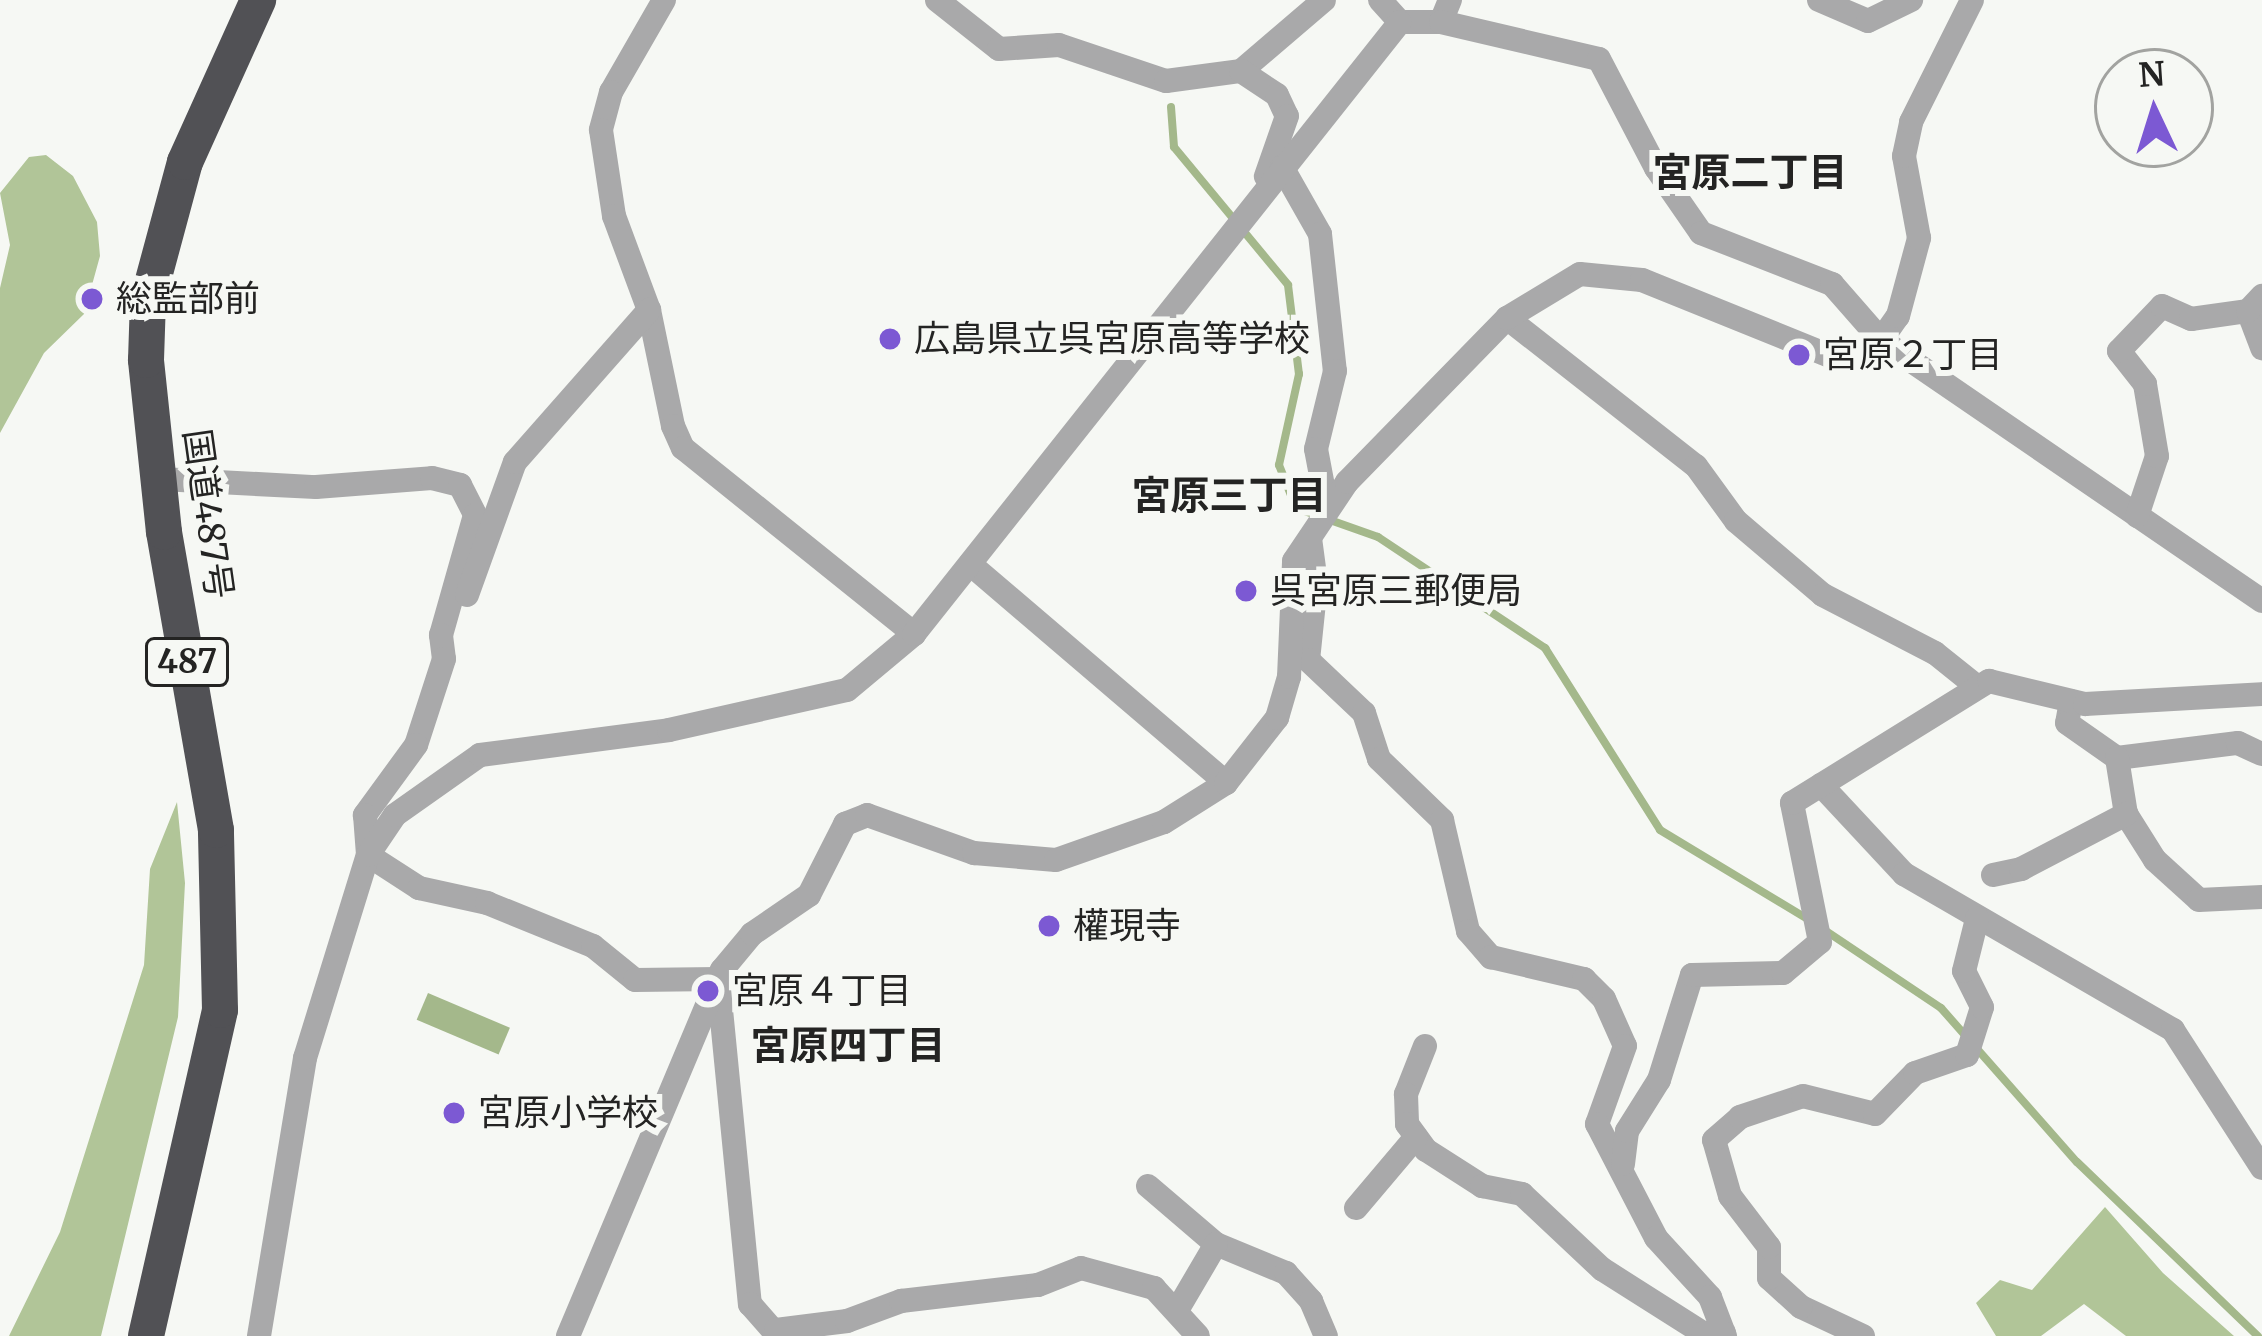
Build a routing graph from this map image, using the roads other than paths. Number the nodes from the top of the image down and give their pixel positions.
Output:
1 (258, 0) edge
2 (664, 0) edge
3 (937, 0) edge
4 (1324, 0) edge
5 (1380, 0) edge
6 (1819, 0) edge
7 (1911, 0) edge
8 (1972, 0) edge
9 (1445, 11) edge
10 (1400, 22) junction
11 (1241, 71) junction
12 (1282, 167) junction
13 (1260, 193) junction
14 (2255, 303) edge
15 (649, 310) junction
16 (1507, 317) junction
17 (1880, 340) junction
18 (2262, 348) edge
19 (161, 479) junction
20 (1328, 507) junction
21 (2138, 516) junction
22 (1310, 538) junction
23 (970, 564) junction
24 (2262, 602) edge
25 (914, 634) junction
26 (444, 659) junction
27 (1976, 685) junction
28 (2262, 694) edge
29 (2071, 701) junction
30 (2262, 754) edge
31 (2117, 758) junction
32 (1226, 783) junction
33 (1821, 784) junction
34 (2126, 814) junction
35 (368, 855) junction
36 (1993, 875) dead end
37 (2262, 897) edge
38 (1977, 919) junction
39 (718, 979) junction
40 (1425, 1046) dead end
41 (1416, 1137) junction
42 (1624, 1164) junction
43 (2262, 1168) edge
44 (1148, 1186) dead end
45 (1356, 1208) dead end
46 (1216, 1244) junction
47 (1179, 1307) junction
48 (777, 1333) edge
49 (1724, 1334) edge
50 (146, 1336) edge
51 (259, 1336) edge
52 (568, 1336) edge
53 (1198, 1336) edge
54 (1326, 1336) edge
55 (1863, 1336) edge

1 - 19 highway, 国道487号 / 487
2 - 15 street
3 - 11 street
4 - 11 street
5 - 10 street
6 - 7 street
8 - 17 street
9 - 10 street
9 - 17 street
10 - 12 street
11 - 13 street
12 - 13 street
12 - 20 street
13 - 23 street
14 - 18 street
14 - 21 street
15 - 25 street
15 - 26 street
16 - 17 street
16 - 20 street
16 - 27 street
17 - 21 street
19 - 26 street
19 - 50 highway, 国道487号 / 487
20 - 22 street
21 - 24 street
22 - 32 street
22 - 42 street
23 - 25 street
23 - 32 street
25 - 35 street
26 - 35 street
27 - 29 street
27 - 33 street
28 - 29 street
29 - 31 street
30 - 31 street
31 - 34 street
32 - 39 street
33 - 38 street
33 - 42 street
34 - 36 street
34 - 37 street
35 - 39 street
35 - 51 street
38 - 43 street
38 - 55 street
39 - 48 street
39 - 52 street
40 - 41 street
41 - 45 street
41 - 49 street
42 - 49 street
44 - 46 street
46 - 47 street
46 - 54 street
47 - 48 street
47 - 53 street

